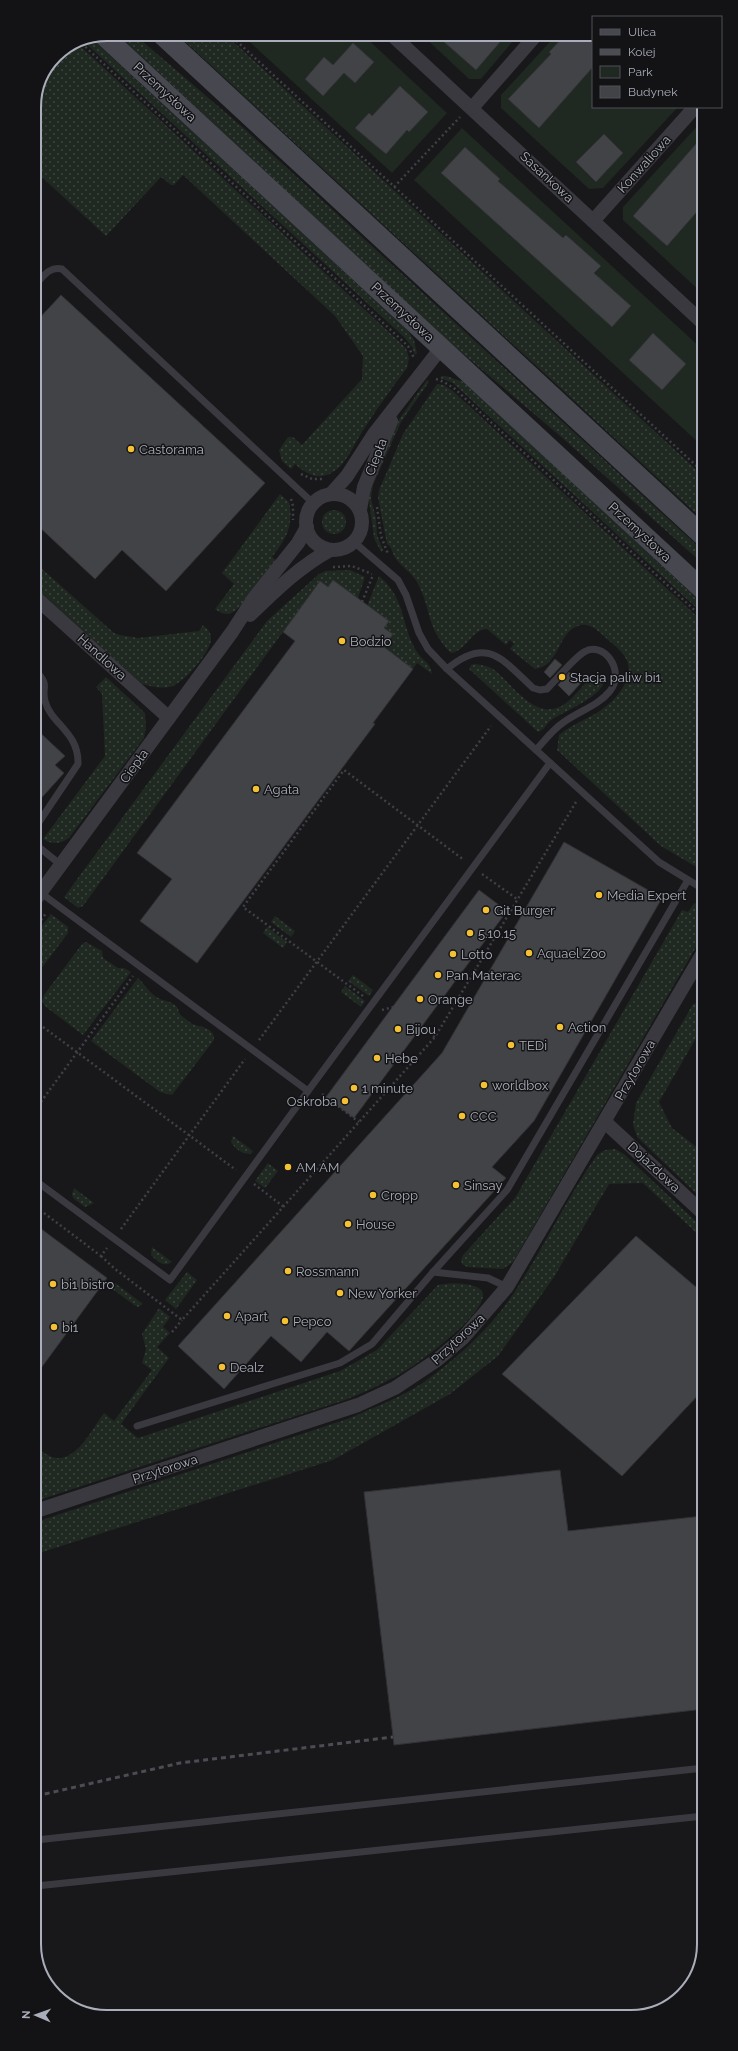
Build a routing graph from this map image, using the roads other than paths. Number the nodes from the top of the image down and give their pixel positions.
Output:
1 (109, 41) edge
2 (169, 41) edge
3 (399, 41) edge
4 (531, 41) edge
5 (472, 108) junction
6 (694, 108) edge
7 (593, 221) junction
8 (41, 279) edge
9 (697, 317) edge
10 (441, 348) junction
11 (397, 406) junction
12 (331, 494) junction
13 (313, 503) junction
14 (360, 510) junction
15 (307, 527) junction
16 (697, 530) edge
17 (354, 542) junction
18 (330, 550) junction
19 (697, 584) edge
20 (41, 602) edge
21 (232, 632) junction
22 (447, 669) junction
23 (41, 676) edge
24 (168, 718) junction
25 (536, 750) junction
26 (550, 763) junction
27 (41, 819) edge
28 (41, 849) edge
29 (61, 865) junction
30 (688, 880) junction
31 (697, 885) edge
32 (41, 892) edge
33 (41, 897) edge
34 (697, 962) edge
35 (308, 1091) junction
36 (605, 1122) junction
37 (41, 1185) edge
38 (697, 1207) edge
39 (433, 1272) junction
40 (507, 1287) junction
41 (137, 1426) dead end
42 (41, 1509) edge
43 (697, 1769) edge
44 (697, 1817) edge
45 (41, 1839) edge
46 (41, 1885) edge

1 - 10 main road, Przemysłowa
2 - 16 main road
3 - 5 street, Sasankowa
4 - 5 street
5 - 7 street, Sasankowa
6 - 7 street, Konwaliowa
7 - 9 street, Sasankowa
8 - 13 lane
10 - 11 street, Ciepła
10 - 19 main road, Przemysłowa
11 - 12 street, Ciepła
11 - 14 street, Ciepła
12 - 13 street, Ciepła
12 - 14 street
13 - 15 street, Ciepła
14 - 17 street, Ciepła
15 - 18 street
15 - 21 street, Ciepła
17 - 18 street, Ciepła
17 - 22 lane
18 - 21 street, Ciepła
20 - 24 street, Handlowa
21 - 24 street, Ciepła
22 - 25 lane
22 - 25 lane
23 - 27 lane
24 - 29 street, Ciepła
25 - 26 lane
26 - 30 lane
26 - 35 lane
28 - 29 lane
29 - 32 street, Ciepła
30 - 31 lane
30 - 39 lane
33 - 35 lane
34 - 36 street, Przytorowa
35 - 37 lane
36 - 38 street, Dojazdowa
36 - 40 street, Przytorowa
39 - 40 lane
39 - 41 lane
40 - 42 street, Przytorowa
43 - 45 lane
44 - 46 lane

